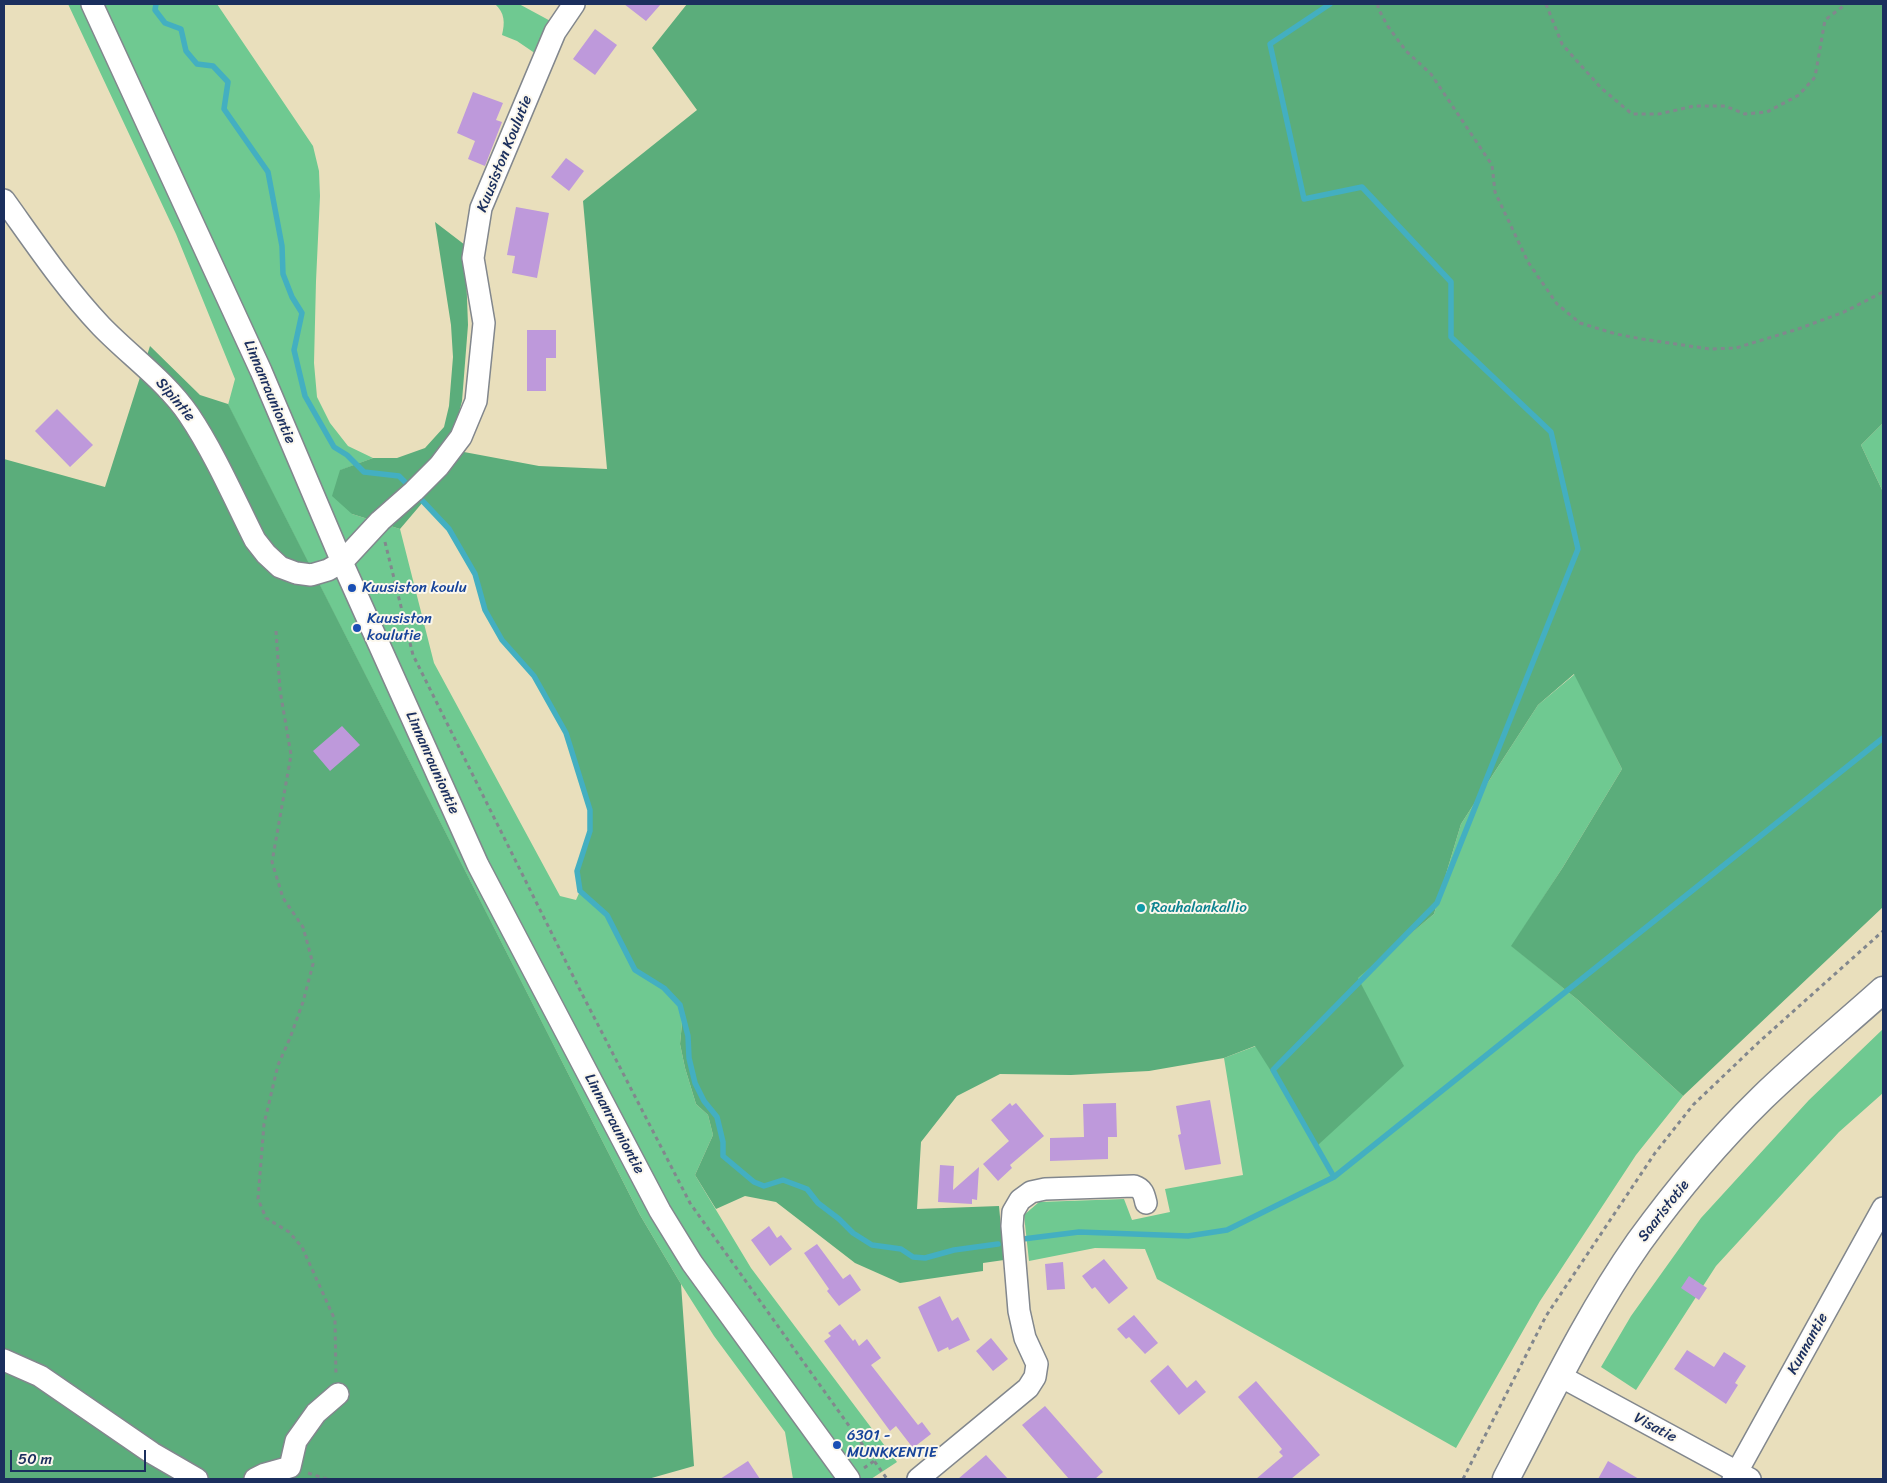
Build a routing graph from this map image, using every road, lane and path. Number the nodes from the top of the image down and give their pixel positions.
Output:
1 (92, 4) edge
2 (574, 4) edge
3 (1378, 4) edge
4 (1546, 4) edge
5 (1846, 4) edge
6 (4, 200) edge
7 (1883, 292) edge
8 (380, 521) junction
9 (342, 562) junction
10 (276, 631) dead end
11 (1883, 990) edge
12 (1146, 1203) dead end
13 (1883, 1208) edge
14 (4, 1360) edge
15 (1560, 1376) junction
16 (338, 1394) joint
17 (1740, 1477) edge
18 (197, 1479) edge
19 (255, 1479) edge
20 (849, 1479) edge
21 (887, 1479) edge
22 (918, 1479) edge
23 (1506, 1479) edge

1 - 9 street, Linnanrauniontie
2 - 8 street, Kuusiston Koulutie
3 - 7 path
4 - 5 path
6 - 9 street, Sipintie
8 - 9 street, Kuusiston Koulutie
8 - 21 path
9 - 20 street, Linnanrauniontie
10 - 16 path
11 - 15 main road, Saaristotie
12 - 22 street
13 - 17 street, Kunnantie
14 - 18 street
15 - 17 street, Visatie
15 - 23 main road, Saaristotie
16 - 19 street

